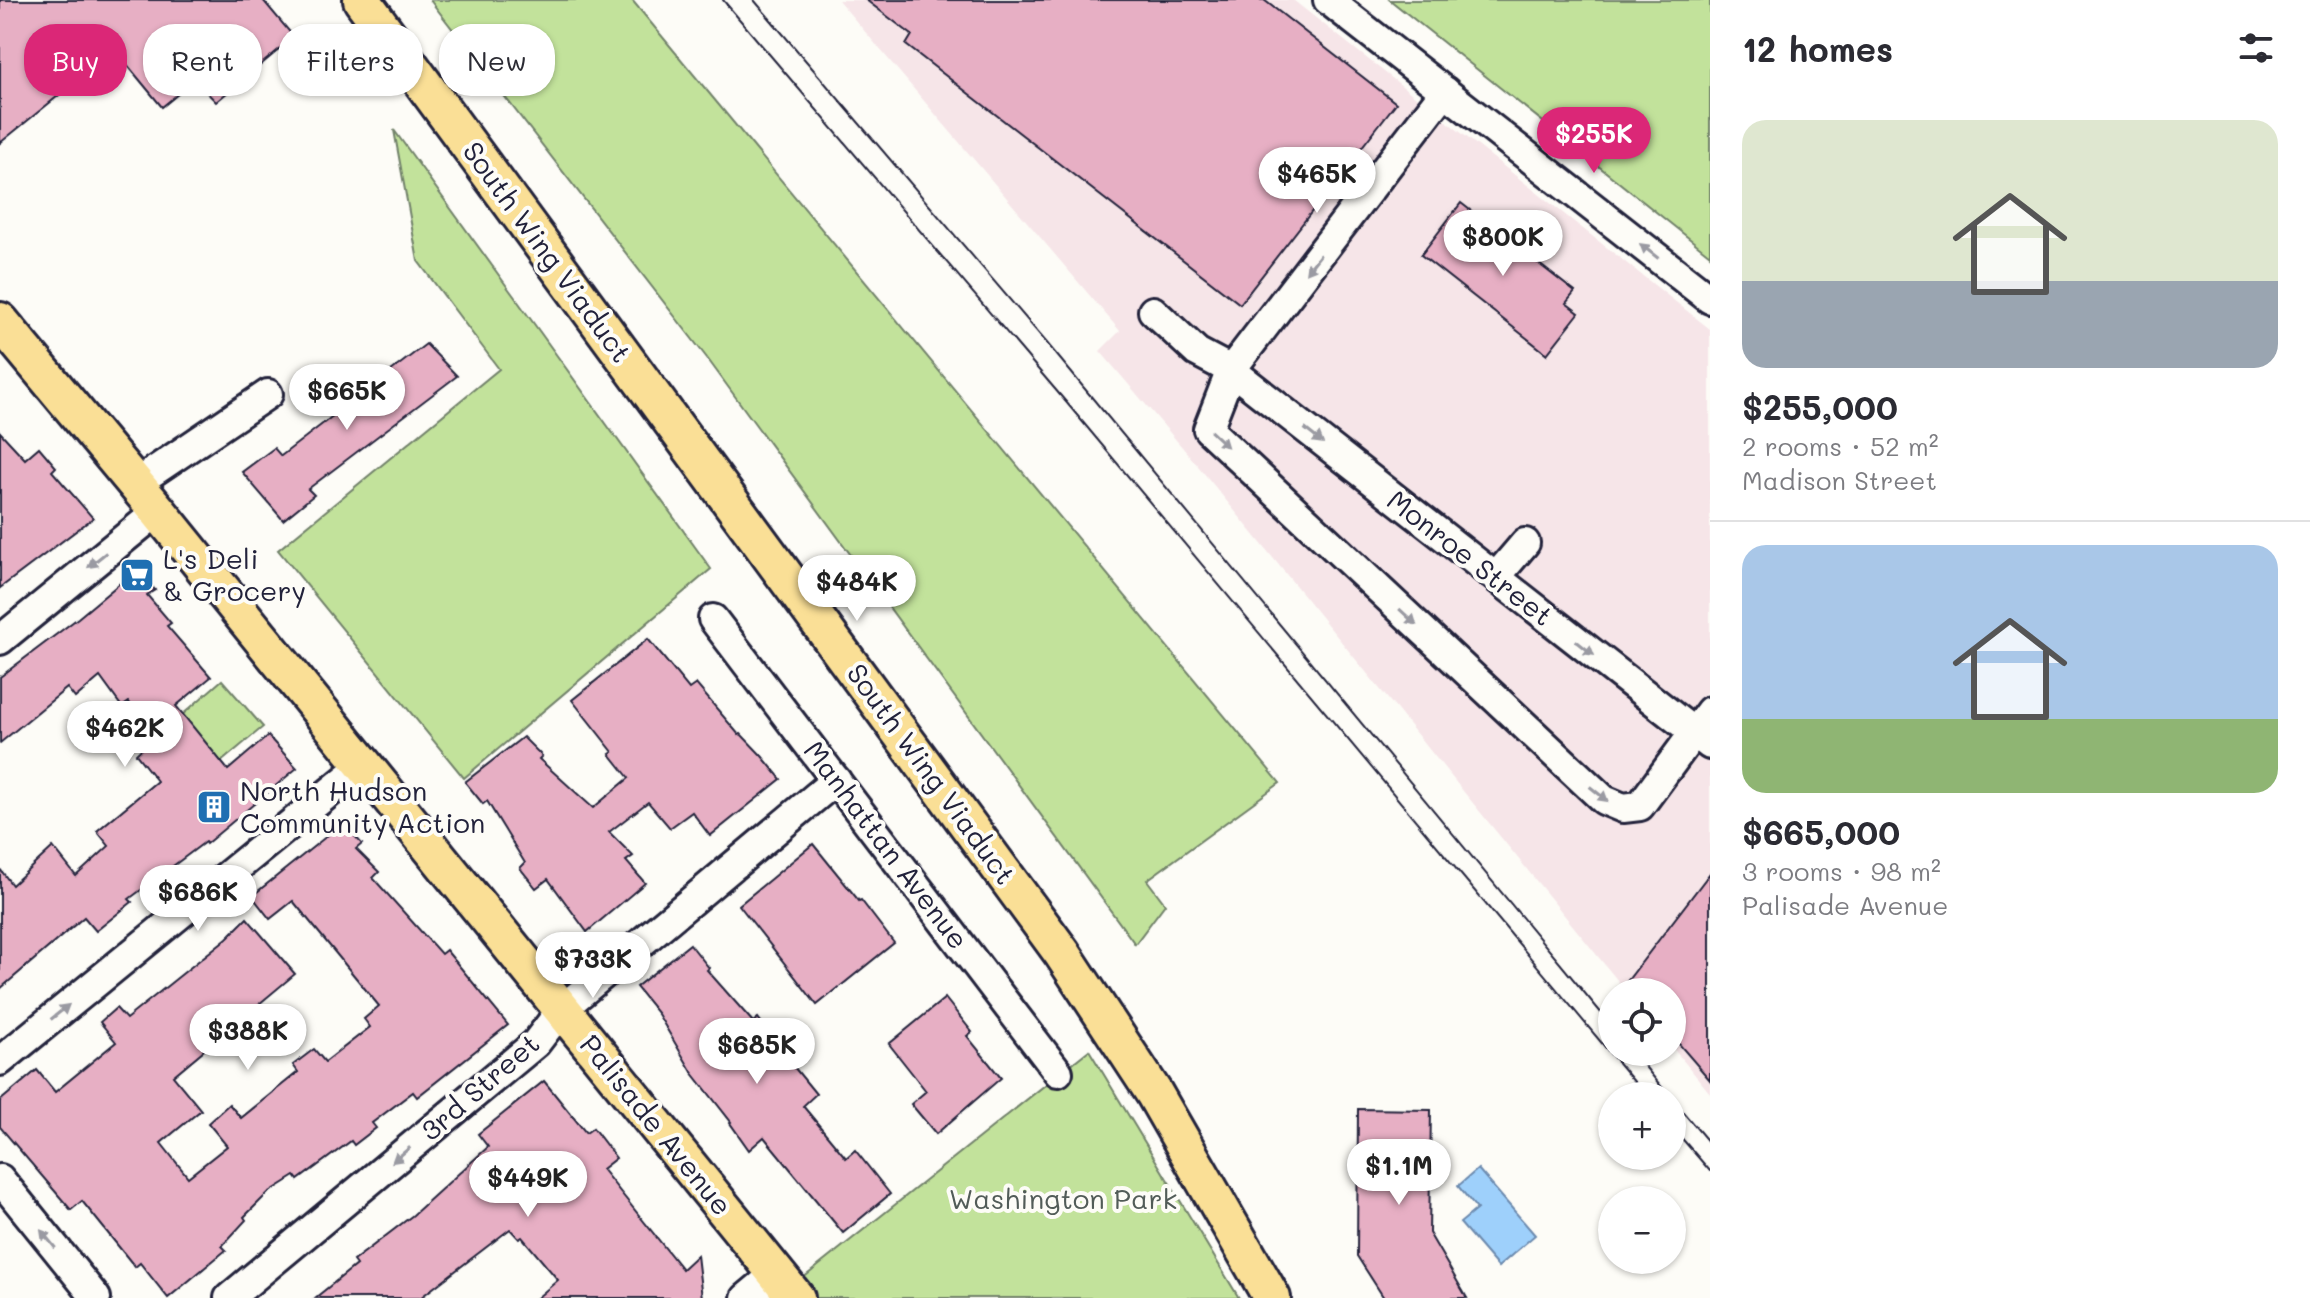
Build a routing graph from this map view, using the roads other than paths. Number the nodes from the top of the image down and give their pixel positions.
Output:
1 (362, 0) edge
2 (1328, 0) edge
3 (1445, 91) junction
4 (1710, 299) edge
5 (1153, 311) dead end
6 (0, 321) edge
7 (1231, 370) junction
8 (268, 394) dead end
9 (147, 498) junction
10 (1525, 543) dead end
11 (1496, 577) junction
12 (713, 619) dead end
13 (0, 640) edge
14 (1704, 729) edge
15 (363, 765) junction
16 (836, 780) junction
17 (562, 1009) junction
18 (0, 1061) edge
19 (1058, 1072) dead end
20 (0, 1179) edge
21 (786, 1286) edge
22 (96, 1298) edge
23 (229, 1298) edge
24 (746, 1298) edge
25 (1272, 1298) edge

1 - 25 main road, South Wing Viaduct
2 - 3 street
4 -> 3 street
3 -> 7 street
5 - 7 street, Monroe Street
6 - 9 main road, Palisade Avenue
7 -> 11 street, Monroe Street
7 -> 14 street
8 - 9 street
9 -> 13 street
9 - 15 main road, Palisade Avenue
10 - 11 street
11 -> 14 street, Monroe Street
12 - 16 street, Manhattan Avenue
15 - 17 main road, Palisade Avenue
18 -> 15 street
16 - 17 street, 3rd Street
16 - 19 street, Manhattan Avenue
17 - 21 main road, Palisade Avenue
17 -> 23 street, 3rd Street
22 -> 20 street
21 - 24 street

